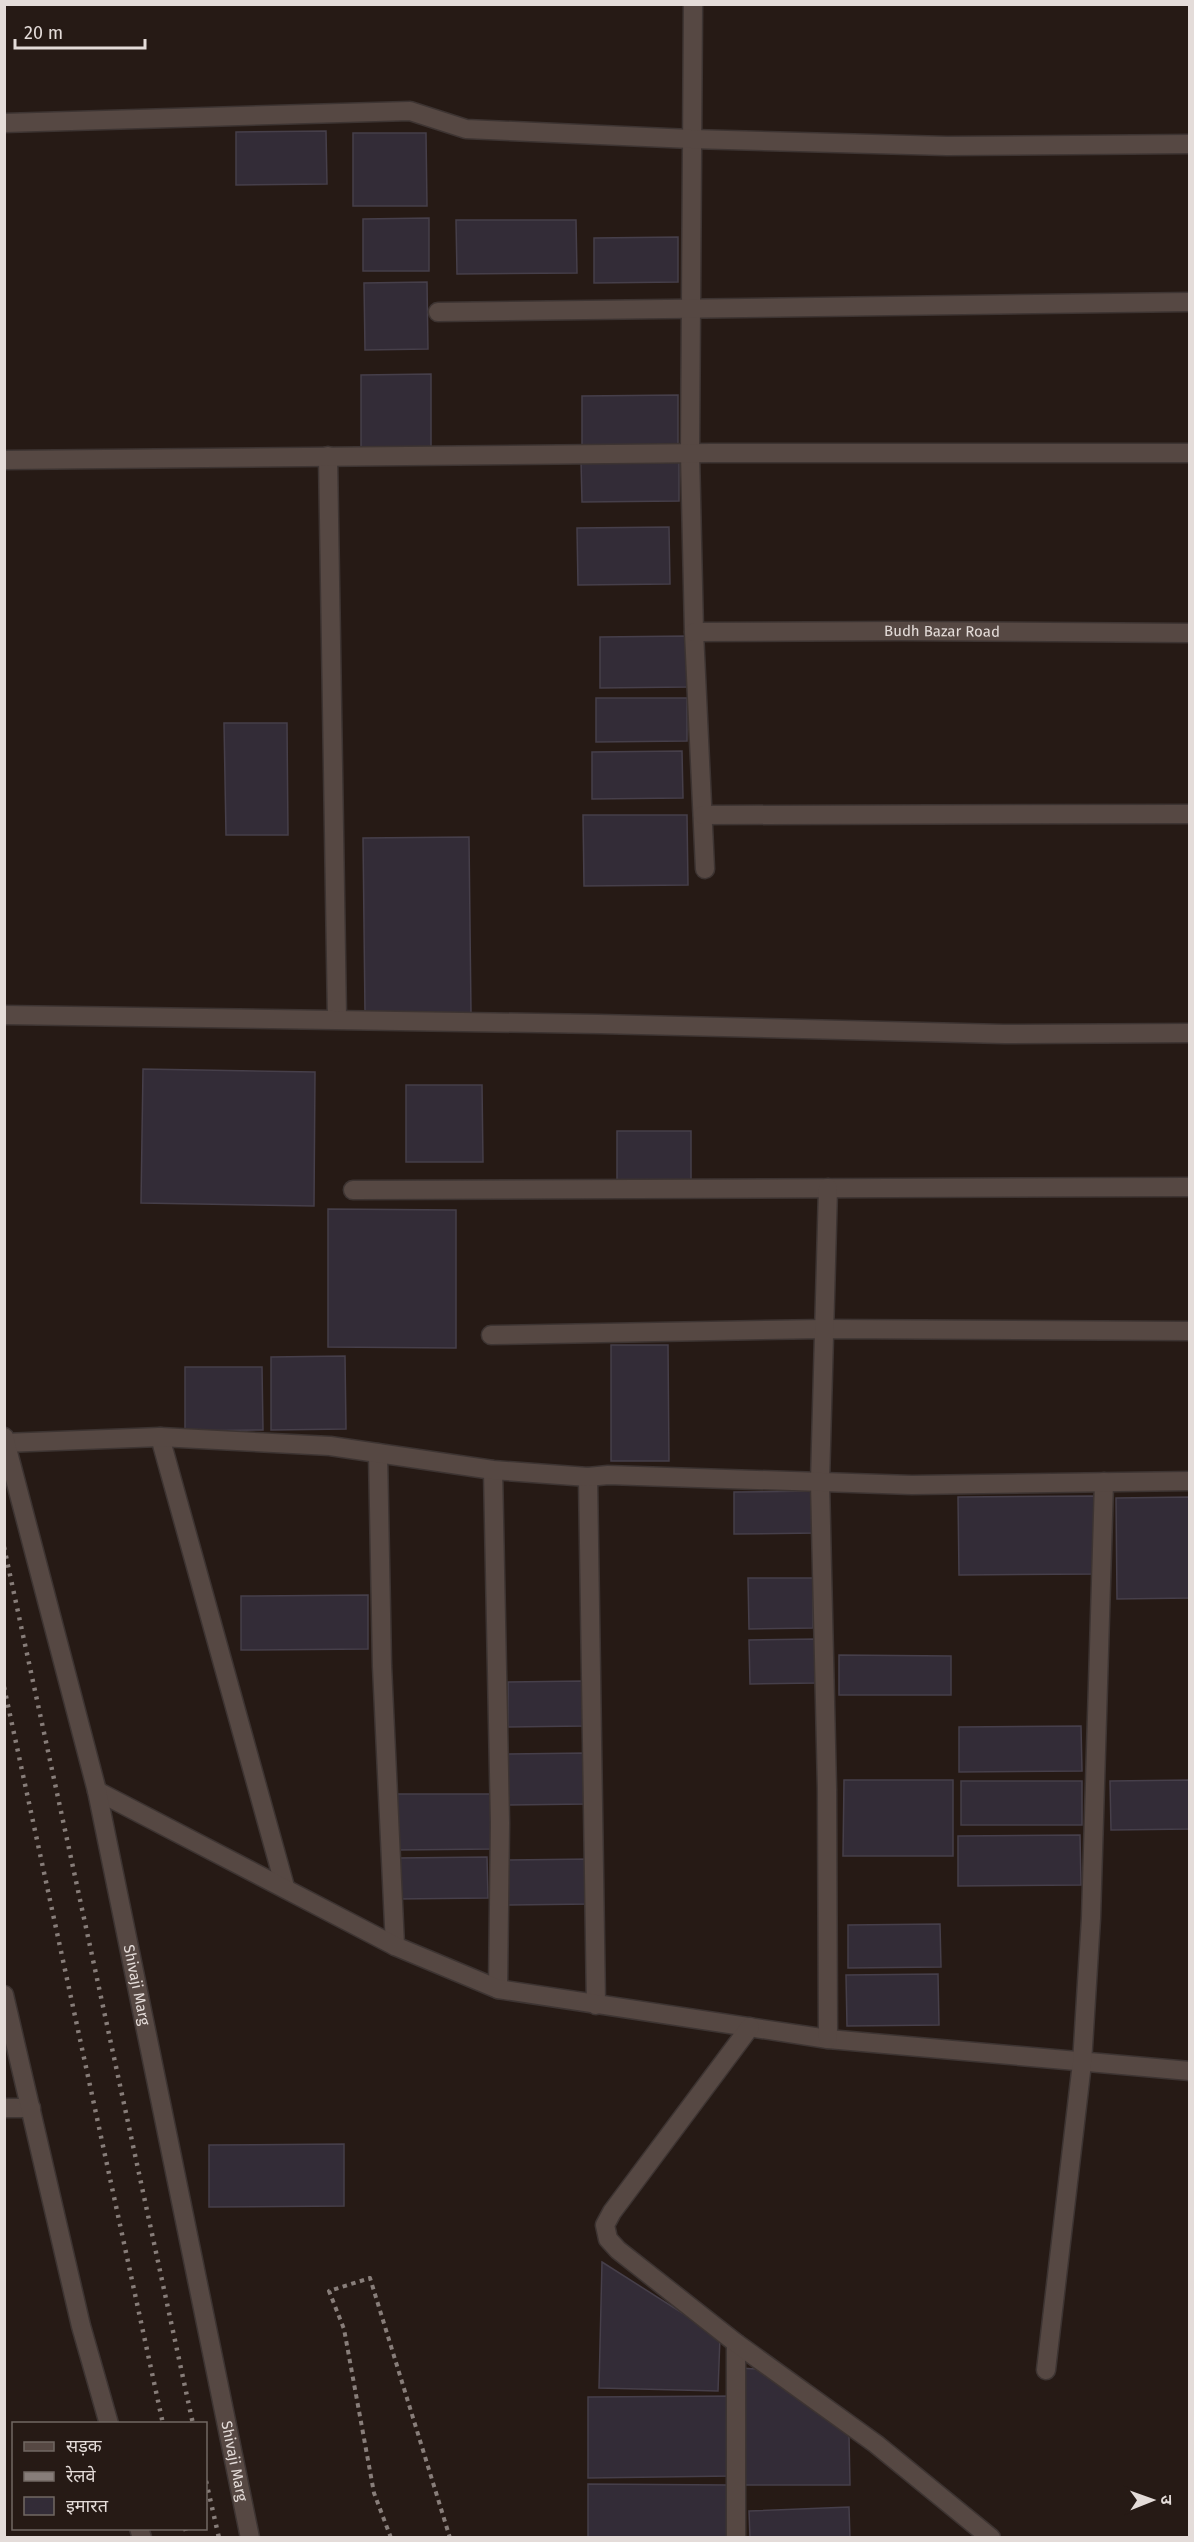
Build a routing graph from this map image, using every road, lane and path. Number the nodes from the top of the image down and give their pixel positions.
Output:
1 (693, 4) edge
2 (4, 123) edge
3 (692, 139) junction
4 (1190, 144) edge
5 (1190, 302) edge
6 (691, 308) junction
7 (438, 312) dead end
8 (690, 453) junction
9 (1190, 453) edge
10 (328, 456) junction
11 (4, 460) edge
12 (694, 632) junction
13 (1190, 633) edge
14 (1190, 814) edge
15 (703, 815) junction
16 (705, 869) dead end
17 (4, 1015) edge
18 (337, 1020) junction
19 (1190, 1033) edge
20 (1190, 1187) edge
21 (828, 1188) junction
22 (352, 1190) dead end
23 (824, 1329) junction
24 (1190, 1331) edge
25 (491, 1335) dead end
26 (160, 1437) junction
27 (5, 1441) edge
28 (378, 1453) junction
29 (493, 1470) junction
30 (588, 1477) junction
31 (1190, 1481) edge
32 (820, 1482) junction
33 (1104, 1482) junction
34 (97, 1791) junction
35 (285, 1887) junction
36 (395, 1946) junction
37 (498, 1989) junction
38 (4, 1995) edge
39 (596, 2005) junction
40 (750, 2027) junction
41 (828, 2039) junction
42 (1082, 2063) junction
43 (1190, 2071) edge
44 (4, 2108) edge
45 (31, 2108) junction
46 (736, 2343) junction
47 (1046, 2370) dead end
48 (108, 2422) edge
49 (250, 2538) edge
50 (391, 2538) edge
51 (450, 2538) edge
52 (736, 2538) edge
53 (991, 2538) edge

1 - 3 street
2 - 3 street
3 - 4 street
3 - 6 street
5 - 6 street
6 - 7 street
6 - 8 street
8 - 9 street
8 - 10 street
8 - 12 street
10 - 11 street
10 - 18 street
12 - 13 street, Budh Bazar Road
12 - 15 street
14 - 15 street
15 - 16 street
17 - 18 street
18 - 19 street
20 - 21 street
21 - 22 street
21 - 23 street
23 - 24 street
23 - 25 street
23 - 32 street
26 - 27 street
26 - 28 street
26 - 35 street
27 - 34 street, Shivaji Marg
28 - 29 street
28 - 36 street
29 - 30 street
29 - 37 street
30 - 32 street
30 - 39 street
31 - 33 street
32 - 33 street
32 - 41 street
33 - 42 street
34 - 35 street
34 - 49 street, Shivaji Marg
35 - 36 street
36 - 37 street
37 - 39 street
38 - 45 street
39 - 40 street
40 - 41 street
40 - 46 street
41 - 42 street
42 - 43 street
42 - 47 street
44 - 45 street
45 - 48 street
46 - 52 street
46 - 53 street
50 - 51 path

